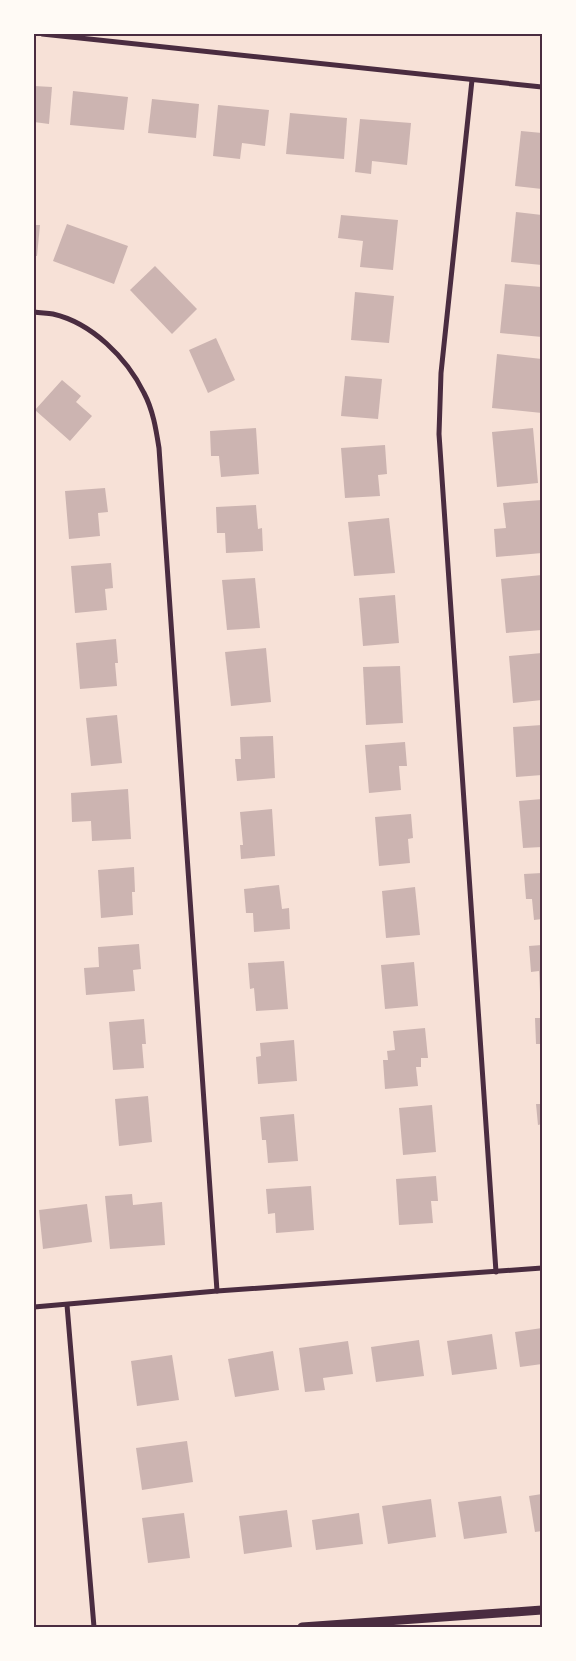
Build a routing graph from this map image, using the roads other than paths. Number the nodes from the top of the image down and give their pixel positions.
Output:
1 (42, 34) edge
2 (472, 80) junction
3 (542, 87) edge
4 (34, 312) edge
5 (542, 1268) edge
6 (496, 1272) junction
7 (217, 1292) junction
8 (67, 1305) junction
9 (34, 1307) edge
10 (542, 1610) edge
11 (94, 1627) edge
12 (302, 1627) edge

1 - 2 street
2 - 3 street
2 - 6 street
4 - 7 street
5 - 6 street
6 - 7 street
7 - 8 street
8 - 9 street
8 - 11 street
10 - 12 street

